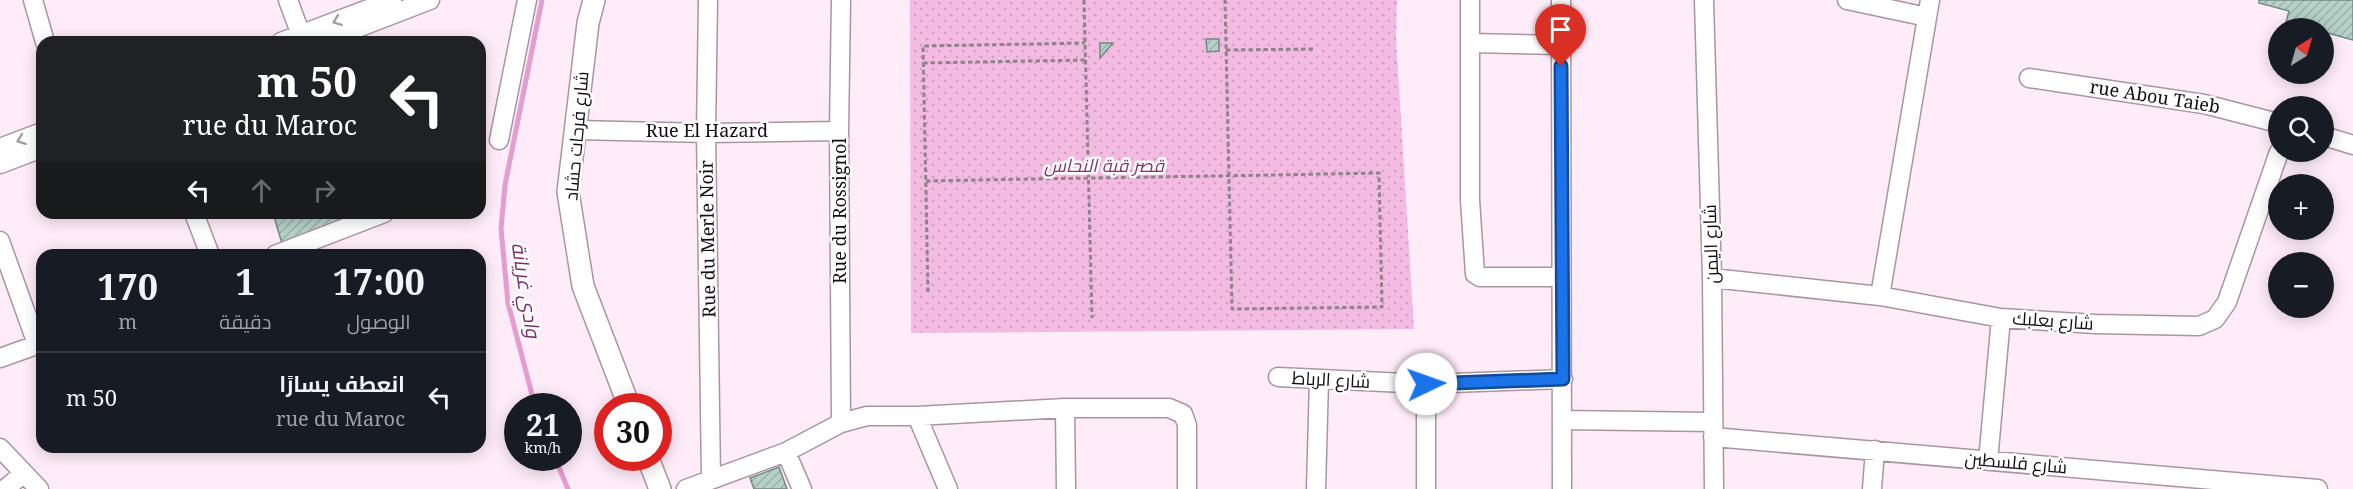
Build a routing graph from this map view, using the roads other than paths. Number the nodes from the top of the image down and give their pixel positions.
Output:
1 (33, 0) edge
2 (288, 0) edge
3 (392, 0) edge
4 (430, 0) edge
5 (527, 0) edge
6 (594, 0) edge
7 (708, 0) edge
8 (841, 0) edge
9 (1470, 0) edge
10 (1562, 0) edge
11 (1704, 0) edge
12 (1847, 0) edge
13 (1929, 9) edge
14 (301, 35) junction
15 (43, 36) edge
16 (298, 36) edge
17 (337, 36) edge
18 (1471, 43) junction
19 (1561, 45) junction
20 (2029, 78) dead end
21 (2268, 120) edge
22 (576, 130) junction
23 (839, 131) junction
24 (706, 133) junction
25 (36, 134) edge
26 (2334, 139) edge
27 (499, 140) dead end
28 (2353, 146) edge
29 (0, 148) edge
30 (36, 150) edge
31 (2276, 162) edge
32 (0, 164) edge
33 (196, 219) edge
34 (368, 219) edge
35 (0, 241) edge
36 (208, 249) edge
37 (291, 249) edge
38 (1561, 277) junction
39 (1712, 278) junction
40 (1880, 296) junction
41 (2001, 318) junction
42 (36, 334) edge
43 (36, 345) edge
44 (0, 358) edge
45 (1278, 377) dead end
46 (1563, 379) junction
47 (1319, 380) junction
48 (1426, 384) junction
49 (624, 393) edge
50 (1065, 408) junction
51 (917, 417) junction
52 (1562, 420) junction
53 (842, 423) junction
54 (1713, 430) junction
55 (0, 448) edge
56 (1875, 450) junction
57 (786, 452) junction
58 (1988, 461) junction
59 (653, 471) edge
60 (24, 473) junction
61 (711, 478) junction
62 (2175, 483) edge
63 (5, 489) edge
64 (39, 489) edge
65 (660, 489) edge
66 (686, 489) edge
67 (802, 489) edge
68 (948, 489) edge
69 (1066, 489) edge
70 (1187, 489) edge
71 (1316, 489) edge
72 (1426, 489) edge
73 (1562, 489) edge
74 (1714, 489) edge
75 (1872, 489) edge
76 (2318, 489) edge

1 - 15 street
2 - 14 street
3 -> 14 street
4 - 17 street
5 - 27 street
6 - 22 street, شارع فرحات حشاد
7 - 24 street, Rue du Merle Noir
8 - 23 street, Rue du Rossignol
9 - 18 street
10 - 19 street
11 - 39 street, شارع اليمن
12 - 13 street
13 - 40 street
14 - 16 street
18 - 19 street
18 - 38 street
19 - 38 street
20 - 21 street, rue Abou Taieb
22 - 24 street, Rue El Hazard
22 - 49 street, شارع فرحات حشاد
23 - 24 street, Rue El Hazard
23 - 53 street, Rue du Rossignol
24 - 61 street, Rue du Merle Noir
25 -> 29 street
26 - 28 street
30 - 32 street
31 - 41 street, شارع بعلبك
33 - 36 street
34 - 37 street
35 - 42 street
38 - 46 street
39 - 40 street, شارع بعلبك
39 - 54 street, شارع اليمن
40 - 41 street, شارع بعلبك
41 - 58 street
43 - 44 street
45 - 47 street, شارع الرباط
46 - 48 street, شارع الرباط
46 - 52 street
47 - 48 street, شارع الرباط
47 - 71 street
48 - 72 street
50 - 51 street
50 - 69 street
50 - 70 street
51 - 53 street
51 - 68 street
52 - 54 street, شارع فلسطين
52 - 73 street
53 - 57 street
54 - 56 street, شارع فلسطين
54 - 74 street, شارع اليمن
55 - 60 street
56 - 58 street, شارع فلسطين
56 - 75 street
57 - 61 street
57 - 67 street
58 - 62 street, شارع فلسطين
59 - 65 street
60 - 63 street
60 - 64 street
61 - 66 street
62 - 76 street, شارع فلسطين

